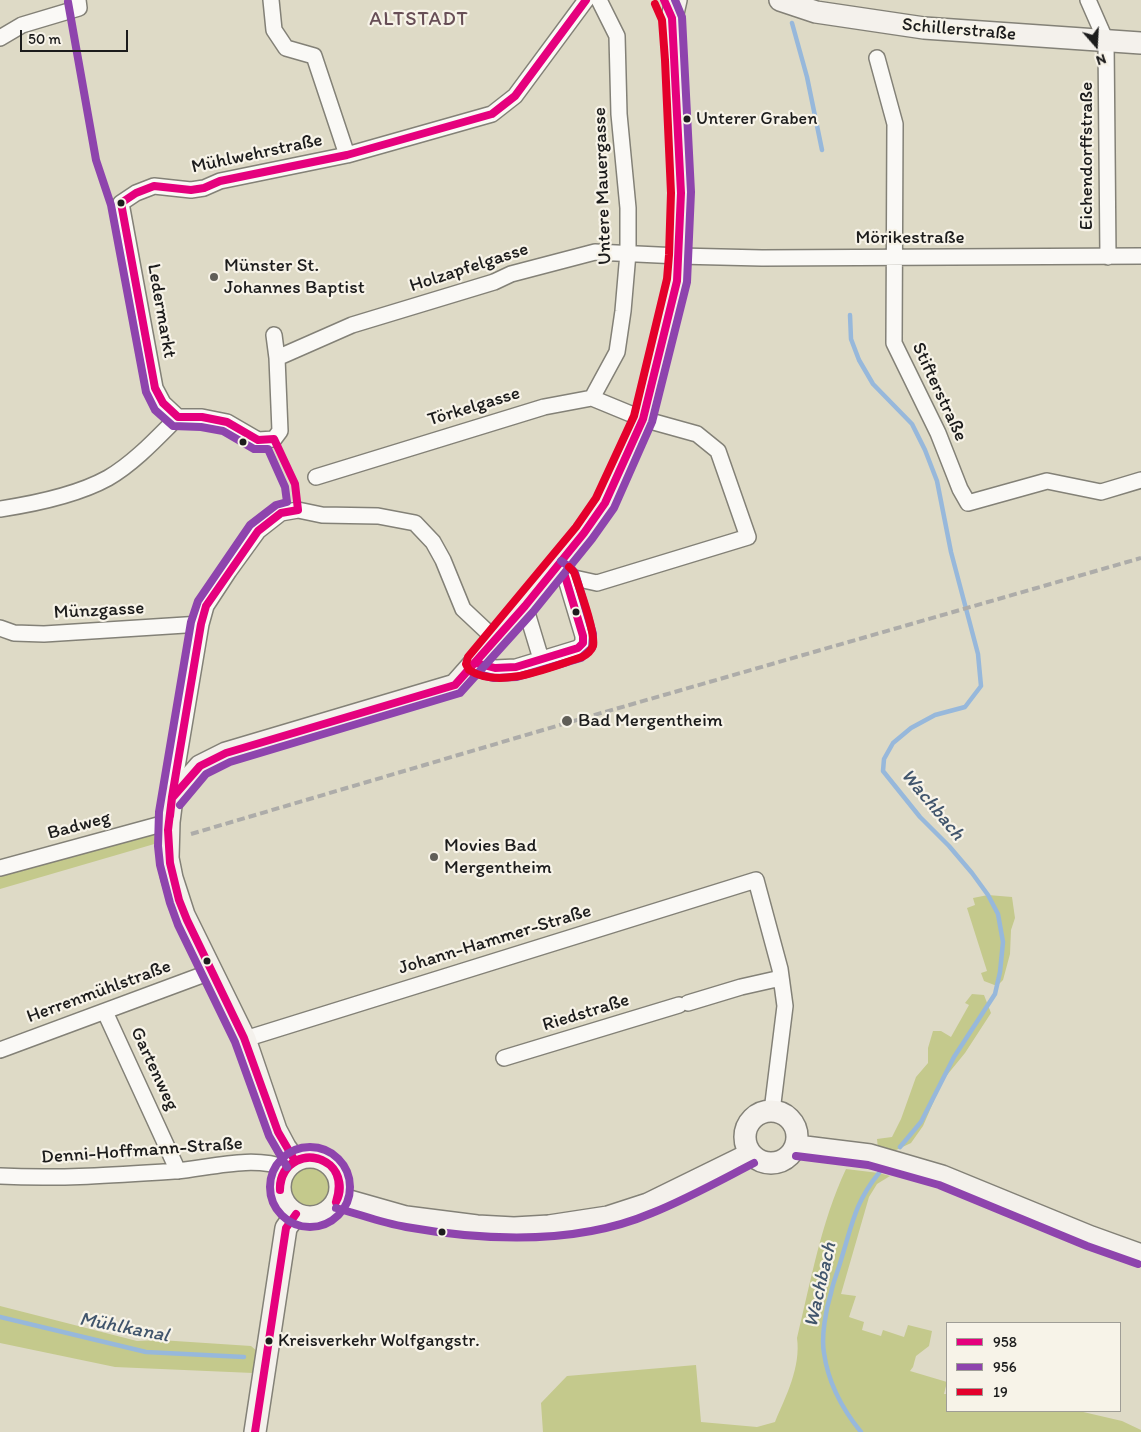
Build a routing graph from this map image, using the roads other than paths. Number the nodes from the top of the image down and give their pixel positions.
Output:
1 (78, 0) edge
2 (271, 0) edge
3 (586, 0) edge
4 (599, 0) edge
5 (780, 0) edge
6 (1088, 0) edge
7 (671, 6) edge
8 (0, 38) edge
9 (1106, 41) junction
10 (1141, 43) edge
11 (877, 58) dead end
12 (347, 155) junction
13 (121, 203) joint
14 (628, 253) junction
15 (679, 256) junction
16 (1141, 256) edge
17 (1108, 257) junction
18 (894, 258) junction
19 (274, 335) dead end
20 (277, 358) junction
21 (592, 398) junction
22 (178, 417) junction
23 (643, 419) junction
24 (316, 477) dead end
25 (1141, 480) edge
26 (0, 509) edge
27 (560, 573) junction
28 (525, 606) junction
29 (200, 624) junction
30 (0, 628) edge
31 (496, 640) junction
32 (541, 659) junction
33 (476, 663) junction
34 (172, 798) junction
35 (169, 822) junction
36 (0, 868) edge
37 (213, 971) junction
38 (781, 978) junction
39 (105, 1012) junction
40 (245, 1039) junction
41 (0, 1050) edge
42 (504, 1058) dead end
43 (772, 1111) junction
44 (797, 1146) junction
45 (750, 1154) junction
46 (290, 1164) junction
47 (178, 1171) junction
48 (0, 1176) edge
49 (339, 1198) junction
50 (296, 1214) junction
51 (1141, 1255) edge
52 (255, 1432) edge

1 - 8 street
2 - 12 street, Mühlwehrstraße
3 - 12 street, Mühlwehrstraße
4 - 14 street, Untere Mauergasse
5 - 9 street, Schillerstraße
6 - 9 street, Eichendorffstraße
7 - 15 street
9 - 10 street, Schillerstraße
9 - 17 street, Eichendorffstraße
11 - 18 street, Stifterstraße
12 - 13 street, Mühlwehrstraße
13 - 22 street, Ledermarkt
14 - 15 street, Holzapfelgasse
14 - 20 street, Holzapfelgasse
14 - 21 street, Untere Mauergasse
15 - 18 street, Mörikestraße
15 - 23 street
16 - 17 street, Mörikestraße
17 - 18 street, Mörikestraße
18 - 25 street, Stifterstraße
19 - 20 street
20 - 22 street
21 - 23 street
21 - 24 street, Törkelgasse
22 - 26 street
23 - 27 street
23 - 27 street
27 - 28 street
27 - 32 street
28 - 31 street
28 - 32 street
29 - 30 street, Münzgasse
29 - 31 street
29 - 34 street
31 - 33 street
32 - 33 street
33 - 34 street
34 - 35 street
35 - 36 street, Badweg
35 - 37 street
37 - 39 street, Herrenmühlstraße
37 - 40 street
38 - 40 street, Johann-Hammer-Straße
38 - 42 street, Riedstraße
38 - 43 street
39 - 41 street, Herrenmühlstraße
39 - 47 street, Gartenweg
40 - 46 street
43 - 44 street
43 - 45 street
44 - 45 street
44 - 51 street
45 - 49 street
46 - 47 street, Denni-Hoffmann-Straße
46 - 49 street
46 - 50 street
47 - 48 street, Denni-Hoffmann-Straße
49 - 50 street
50 - 52 street

